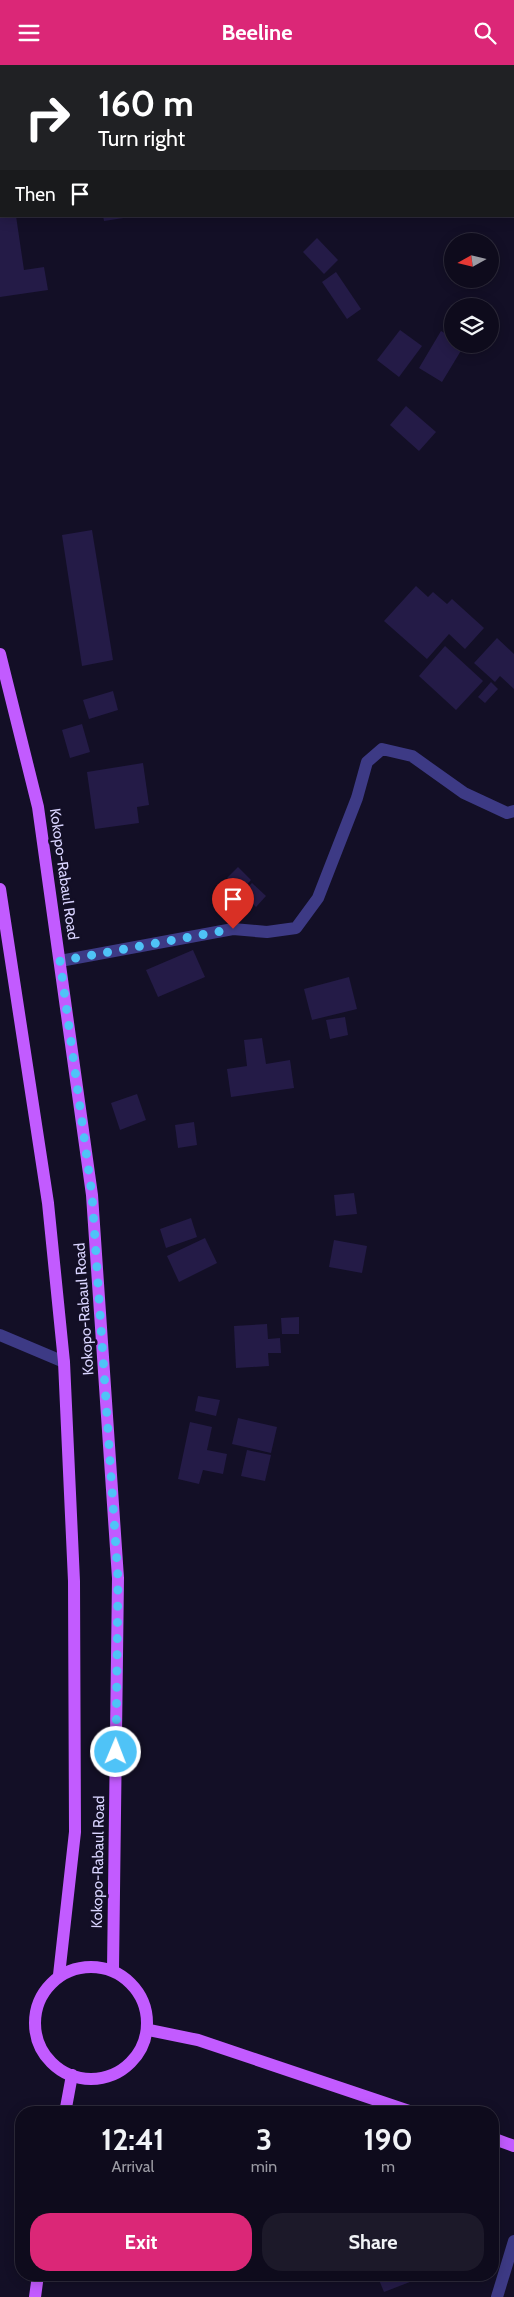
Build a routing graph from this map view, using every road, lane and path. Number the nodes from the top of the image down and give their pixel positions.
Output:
1 (0, 654) edge
2 (514, 811) edge
3 (0, 889) edge
4 (60, 961) junction
5 (0, 1335) edge
6 (64, 1362) junction
7 (113, 1970) junction
8 (59, 1975) junction
9 (148, 2030) junction
10 (72, 2075) junction
11 (66, 2106) edge
12 (394, 2106) edge
13 (499, 2141) edge
14 (514, 2146) edge
15 (514, 2241) edge
16 (37, 2281) edge
17 (35, 2297) edge
18 (497, 2297) edge

1 - 4 main road, Kokopo-Rabaul Road
2 - 4 street
3 - 6 main road, Kokopo-Rabaul Road
4 - 7 main road, Kokopo-Rabaul Road
5 - 6 street
6 - 8 main road, Kokopo-Rabaul Road
7 - 8 main road
7 - 9 main road
8 - 10 main road
9 - 10 main road
9 - 12 main road
10 - 11 main road
13 - 14 main road
15 - 18 street
16 - 17 main road

